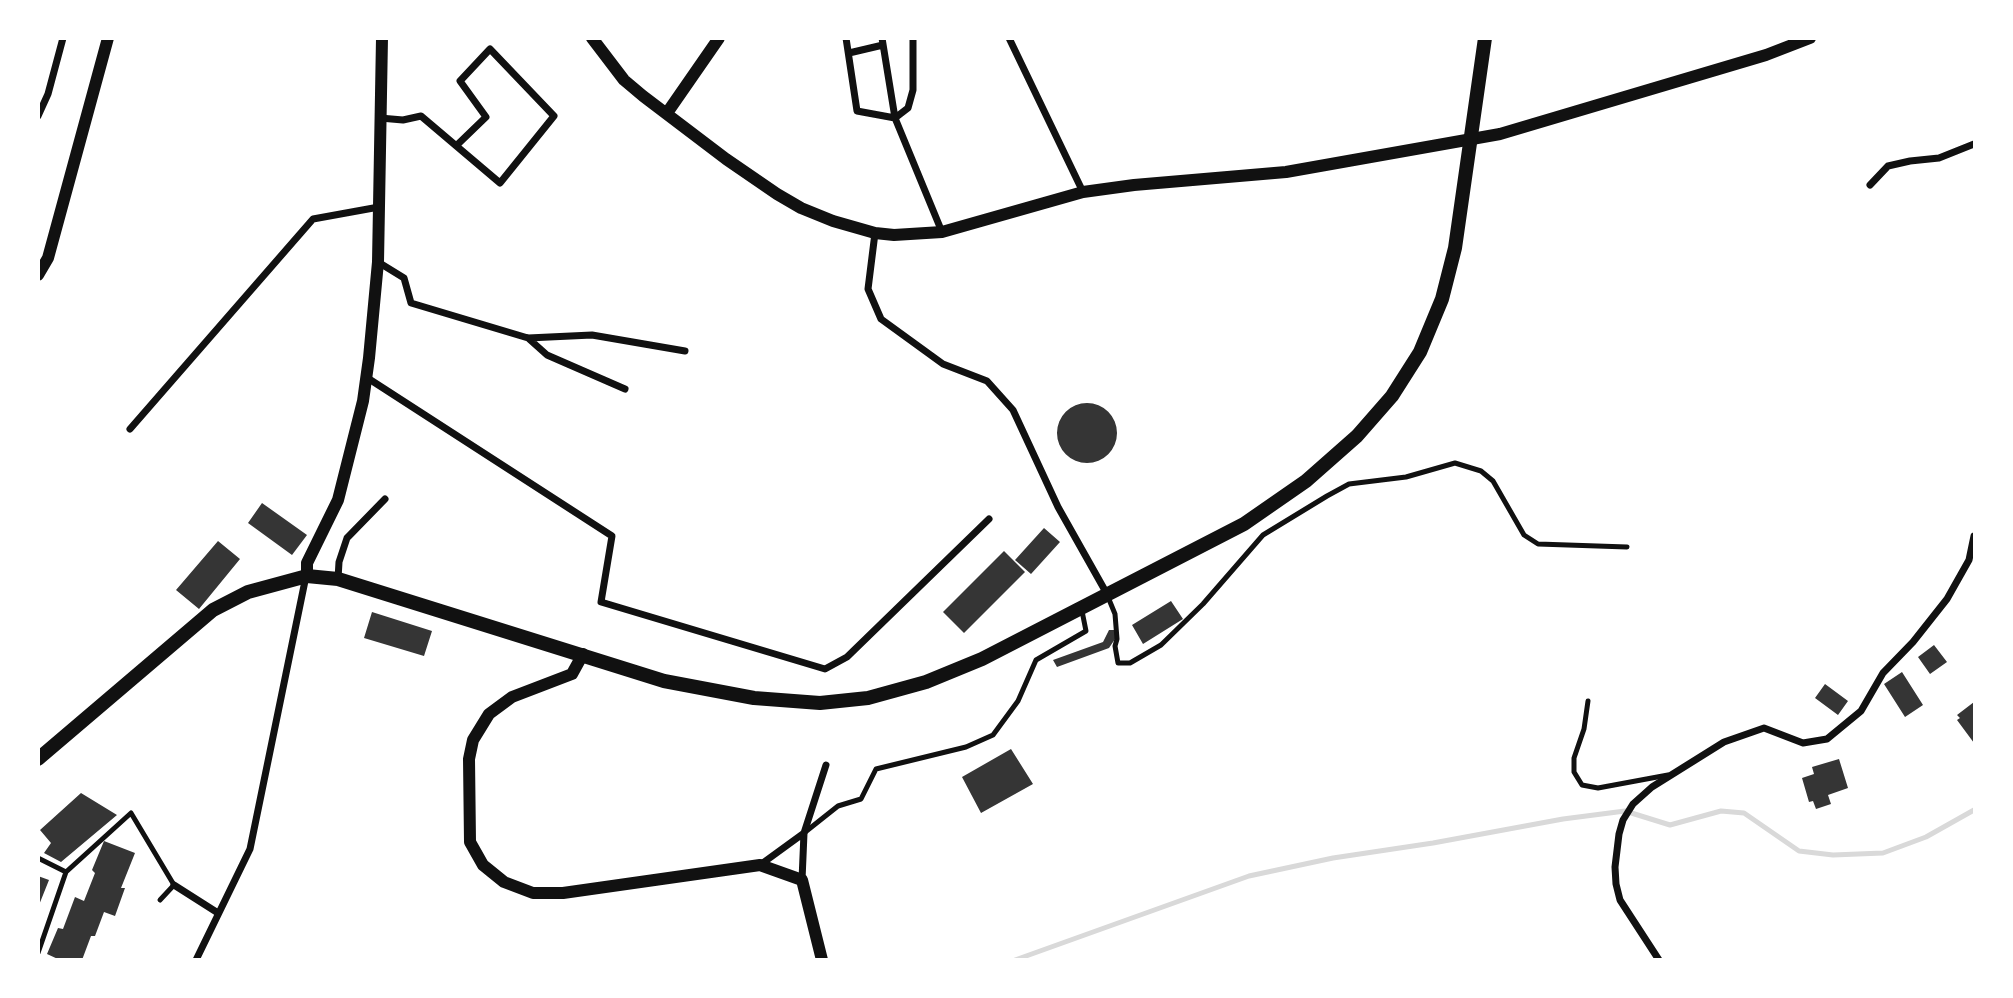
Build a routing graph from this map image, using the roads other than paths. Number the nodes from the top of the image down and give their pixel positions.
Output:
1 (64, 38) edge
2 (108, 38) edge
3 (383, 38) edge
4 (592, 38) edge
5 (719, 38) edge
6 (846, 38) edge
7 (913, 38) edge
8 (1009, 38) edge
9 (1485, 38) edge
10 (1806, 39) edge
11 (882, 42) edge
12 (849, 53) junction
13 (38, 94) edge
14 (48, 94) junction
15 (667, 113) junction
16 (38, 116) edge
17 (380, 118) junction
18 (895, 118) junction
19 (1975, 144) edge
20 (457, 145) dead end
21 (1870, 185) dead end
22 (1083, 192) junction
23 (379, 207) junction
24 (942, 232) junction
25 (875, 233) junction
26 (378, 262) junction
27 (38, 275) edge
28 (528, 338) junction
29 (685, 351) dead end
30 (366, 377) junction
31 (625, 389) dead end
32 (130, 429) dead end
33 (385, 499) dead end
34 (989, 519) dead end
35 (1975, 536) edge
36 (1627, 547) dead end
37 (306, 576) junction
38 (338, 579) junction
39 (1107, 594) junction
40 (1081, 608) junction
41 (583, 654) junction
42 (1588, 701) dead end
43 (38, 759) edge
44 (826, 765) dead end
45 (1671, 775) junction
46 (804, 833) junction
47 (38, 858) edge
48 (760, 865) junction
49 (66, 872) junction
50 (802, 880) junction
51 (174, 885) junction
52 (160, 901) dead end
53 (218, 913) junction
54 (38, 953) edge
55 (196, 960) edge
56 (822, 960) edge
57 (1659, 960) edge

1 - 14 street
2 - 27 street
3 - 17 street
4 - 15 street
5 - 15 street
6 - 12 street
7 - 18 street
8 - 22 street
9 - 39 main road
10 - 22 street
11 - 12 street
11 - 18 street
12 - 18 street
13 - 14 street
14 - 16 street
15 - 25 street
17 - 20 street
17 - 23 street
18 - 24 street
19 - 21 street
22 - 24 street
23 - 26 street
23 - 32 street
24 - 25 street
25 - 39 street
26 - 28 street
26 - 30 street
28 - 29 street
28 - 31 street
30 - 34 street
30 - 37 street
33 - 38 street
35 - 45 street
36 - 39 lane
37 - 38 main road
37 - 43 main road
37 - 53 street
38 - 41 main road
39 - 40 main road
40 - 41 main road
40 - 46 lane
41 - 48 street
42 - 45 lane
44 - 46 street
45 - 57 street
46 - 48 street
46 - 50 street
47 - 49 lane
48 - 50 street
49 - 51 lane
49 - 54 lane
50 - 56 street
51 - 52 lane
51 - 53 street
53 - 55 street

